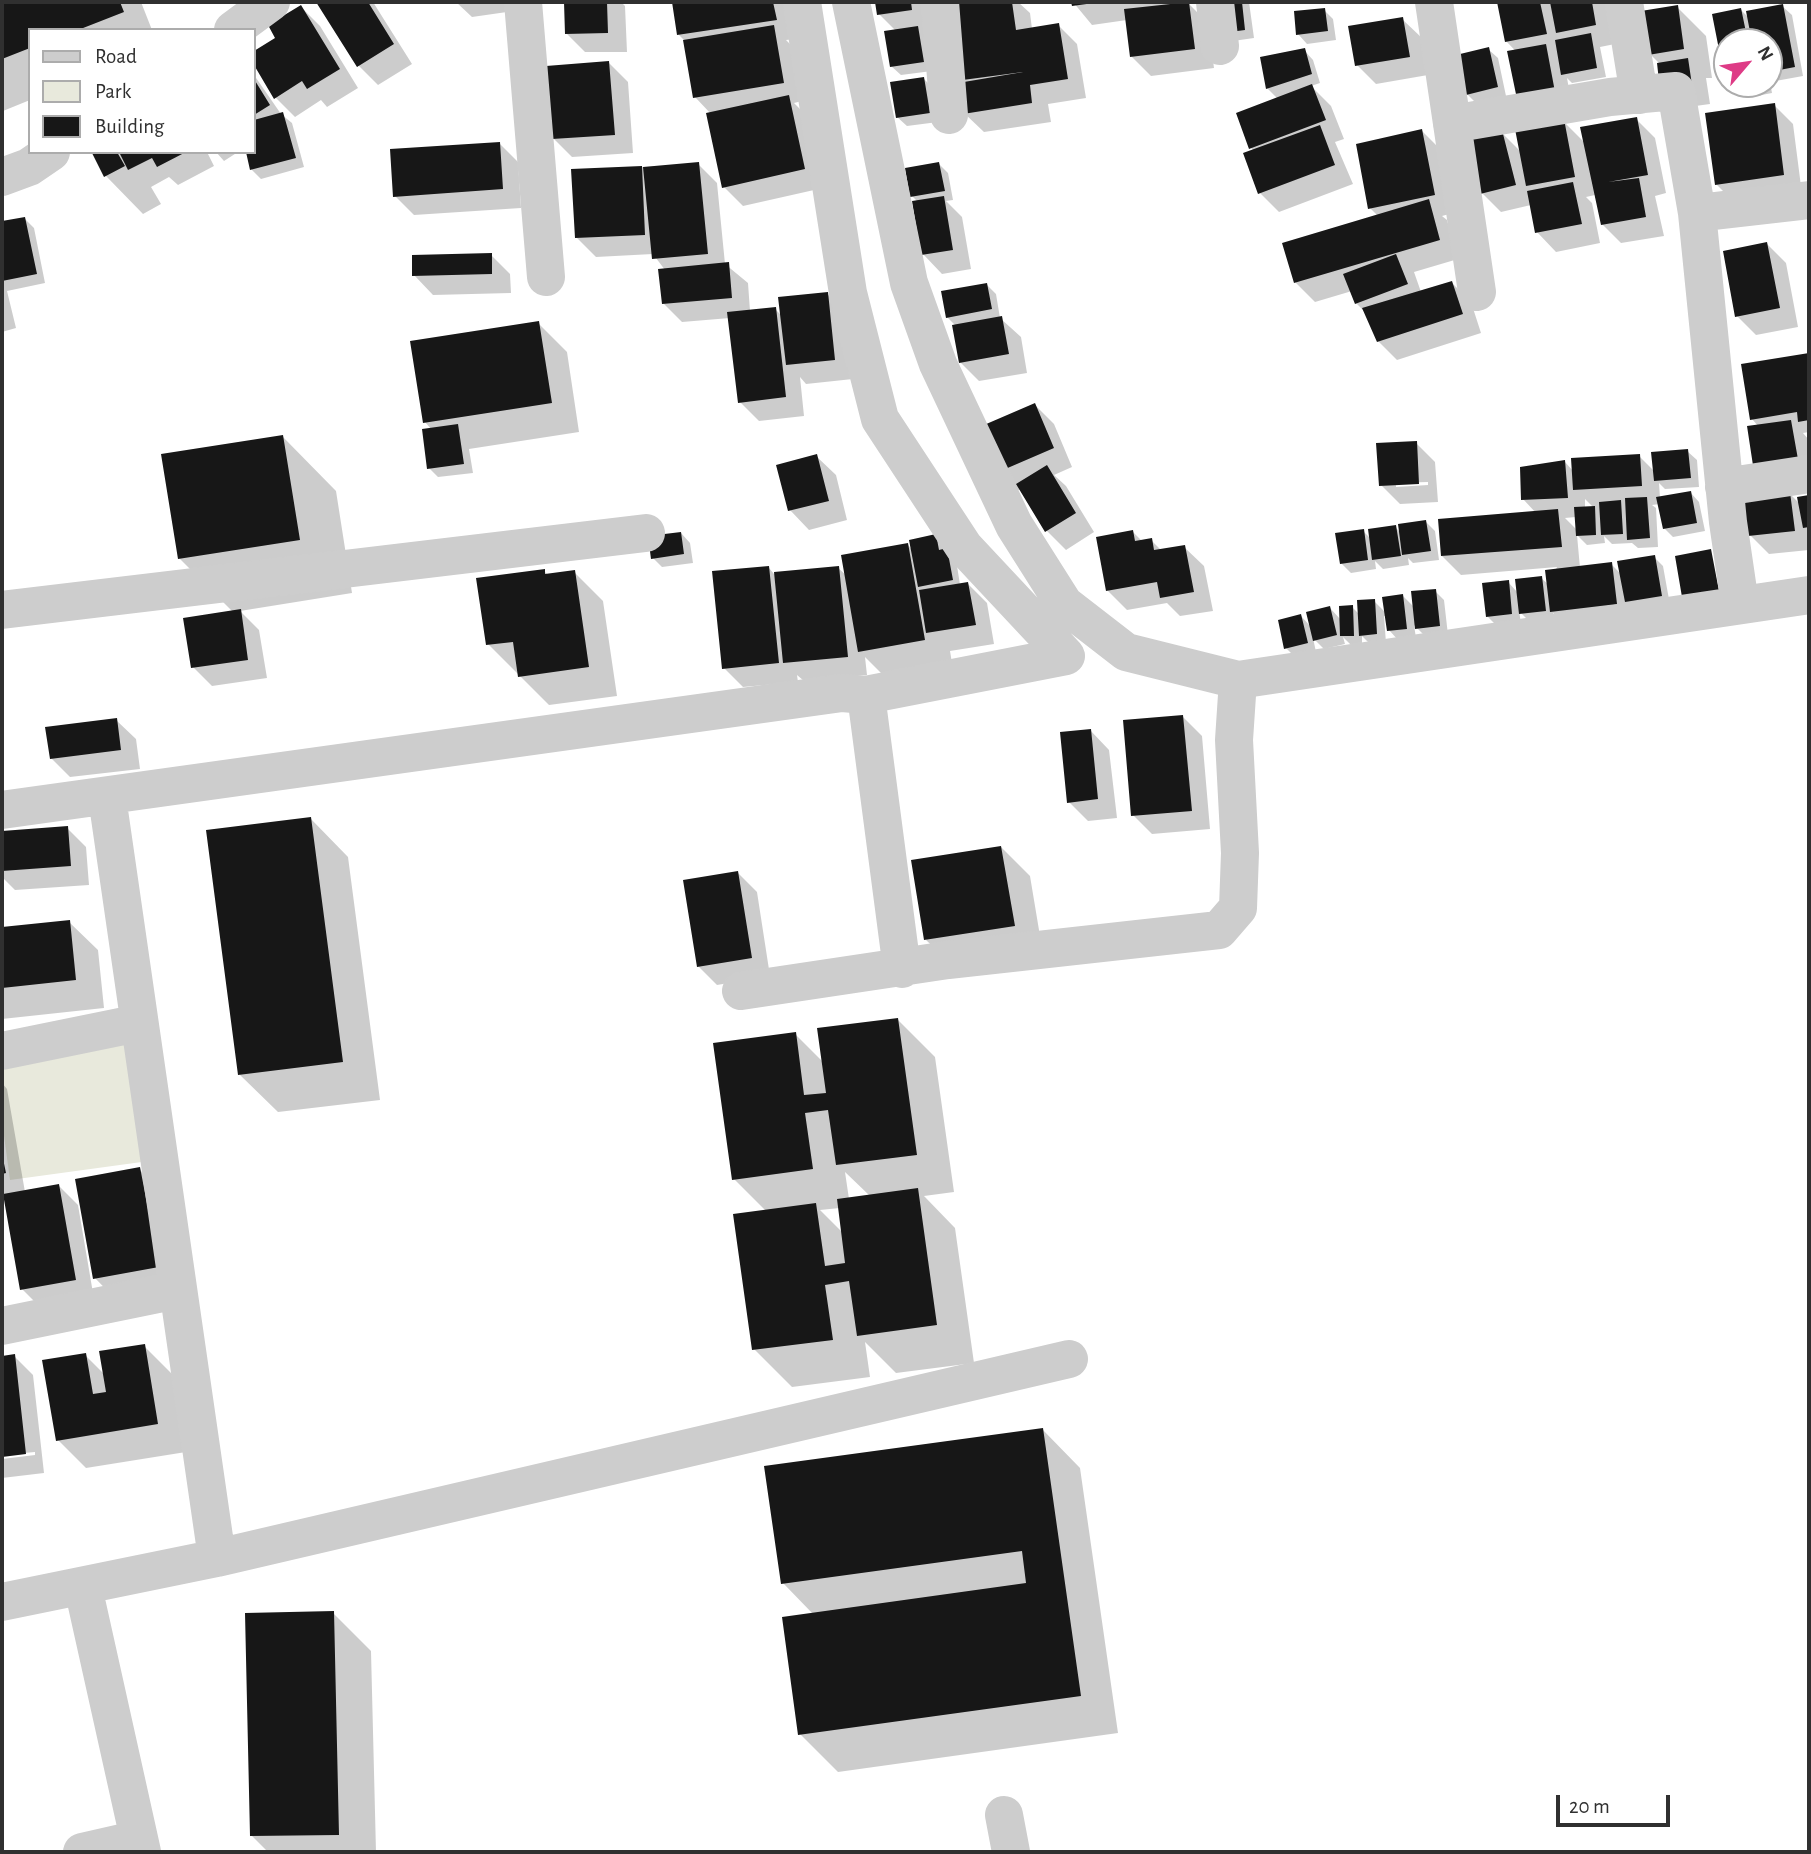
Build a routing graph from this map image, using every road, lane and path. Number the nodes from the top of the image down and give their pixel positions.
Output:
1 (523, 2) edge
2 (802, 2) edge
3 (851, 2) edge
4 (940, 2) edge
5 (1215, 2) edge
6 (1434, 2) edge
7 (1624, 2) edge
8 (1220, 46) dead end
9 (1639, 95) junction
10 (949, 115) dead end
11 (1452, 124) junction
12 (48, 154) edge
13 (2, 177) edge
14 (1809, 200) edge
15 (1697, 214) junction
16 (546, 277) dead end
17 (1477, 292) dead end
18 (1809, 474) edge
19 (1726, 504) junction
20 (646, 533) dead end
21 (1737, 588) junction
22 (1809, 595) edge
23 (2, 610) edge
24 (1121, 653) junction
25 (1070, 656) junction
26 (1238, 680) junction
27 (866, 695) junction
28 (107, 797) junction
29 (2, 810) edge
30 (902, 969) junction
31 (741, 991) dead end
32 (139, 1023) junction
33 (2, 1051) edge
34 (178, 1290) junction
35 (2, 1326) edge
36 (1069, 1359) dead end
37 (217, 1558) junction
38 (83, 1587) junction
39 (2, 1602) edge
40 (1004, 1815) dead end
41 (141, 1845) edge
42 (82, 1852) edge
43 (1011, 1852) edge

1 - 16 street
2 - 25 street
3 - 24 street
4 - 10 street
5 - 8 street
6 - 11 street
7 - 9 street
9 - 11 street
9 - 15 street
11 - 17 street
12 - 13 street
14 - 15 street
15 - 19 street
18 - 19 street
19 - 21 street
20 - 23 street
21 - 22 street
21 - 26 street
24 - 25 street
24 - 26 street
25 - 27 street
26 - 30 street
27 - 28 street
27 - 30 street
28 - 29 street
28 - 32 street
30 - 31 street
32 - 33 street
32 - 34 street
34 - 35 street
34 - 37 street
36 - 37 street
37 - 38 street
38 - 39 street
38 - 41 street
40 - 43 street
41 - 42 street

